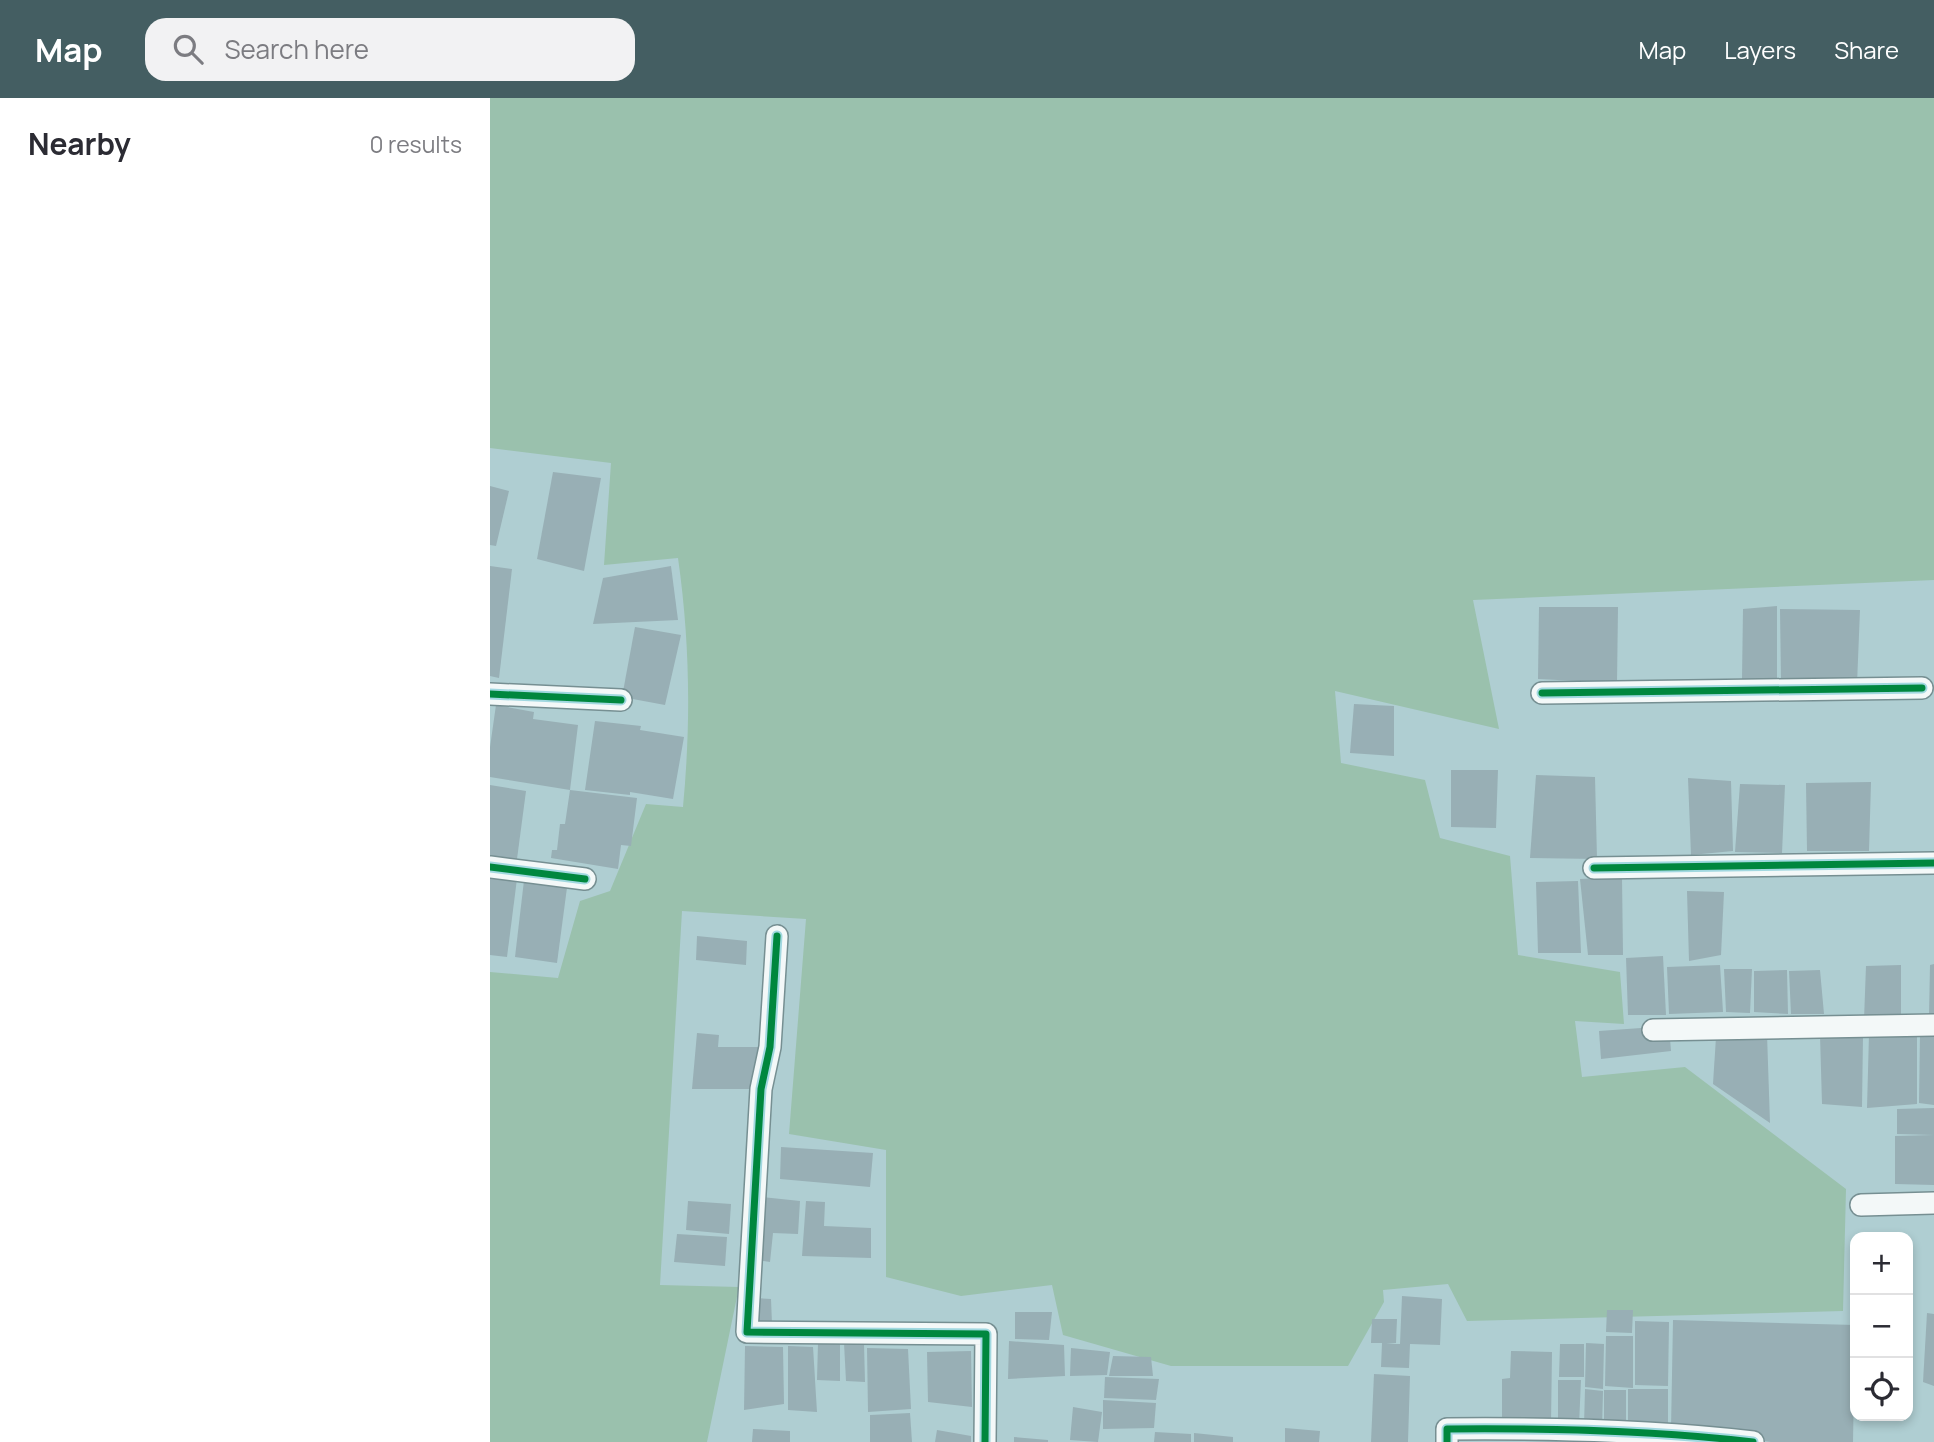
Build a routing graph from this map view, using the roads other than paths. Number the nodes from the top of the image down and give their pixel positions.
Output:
1 (1922, 688) dead end
2 (1542, 693) dead end
3 (490, 694) edge
4 (621, 700) dead end
5 (1934, 863) edge
6 (490, 867) edge
7 (1594, 868) dead end
8 (584, 880) dead end
9 (777, 936) dead end
10 (1934, 1026) edge
11 (1653, 1030) dead end
12 (1934, 1203) edge
13 (1861, 1205) dead end
14 (985, 1442) edge
15 (1447, 1442) edge
16 (1753, 1442) edge

1 - 2 street
3 - 4 street
5 - 7 street
6 - 8 street
9 - 14 street
10 - 11 street
12 - 13 street
15 - 16 street

